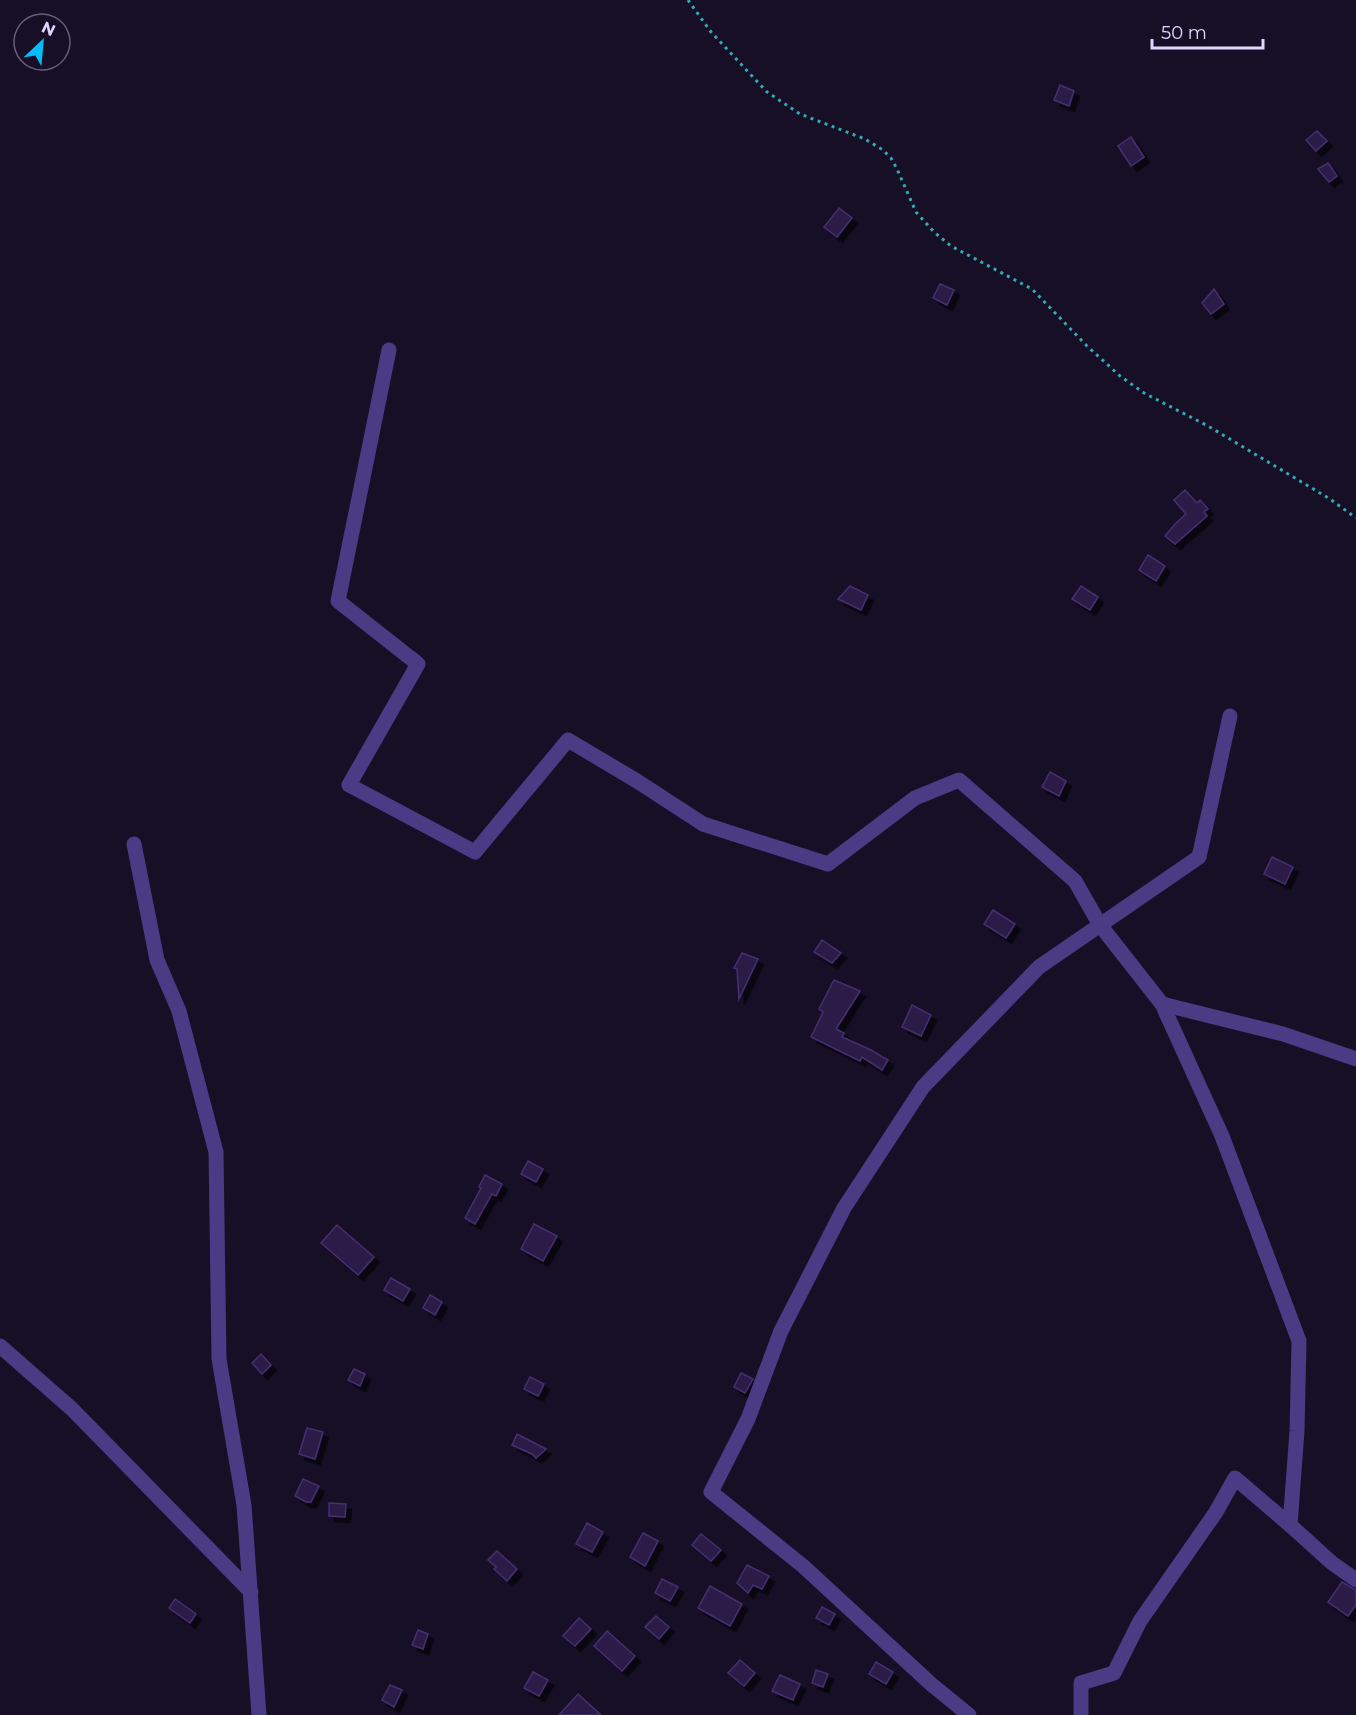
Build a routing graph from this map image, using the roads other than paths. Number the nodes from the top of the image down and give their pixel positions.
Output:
1 (389, 350) dead end
2 (1230, 716) dead end
3 (134, 844) dead end
4 (1100, 925) junction
5 (1162, 1004) junction
6 (1356, 1059) edge
7 (0, 1346) edge
8 (1290, 1525) junction
9 (1356, 1580) edge
10 (251, 1592) junction
11 (260, 1715) edge
12 (969, 1715) edge
13 (1081, 1715) edge

1 - 4 street
2 - 4 street
3 - 10 street
4 - 5 street
4 - 12 street
5 - 6 street
5 - 8 street
7 - 10 street
8 - 9 street
8 - 13 street
10 - 11 street

